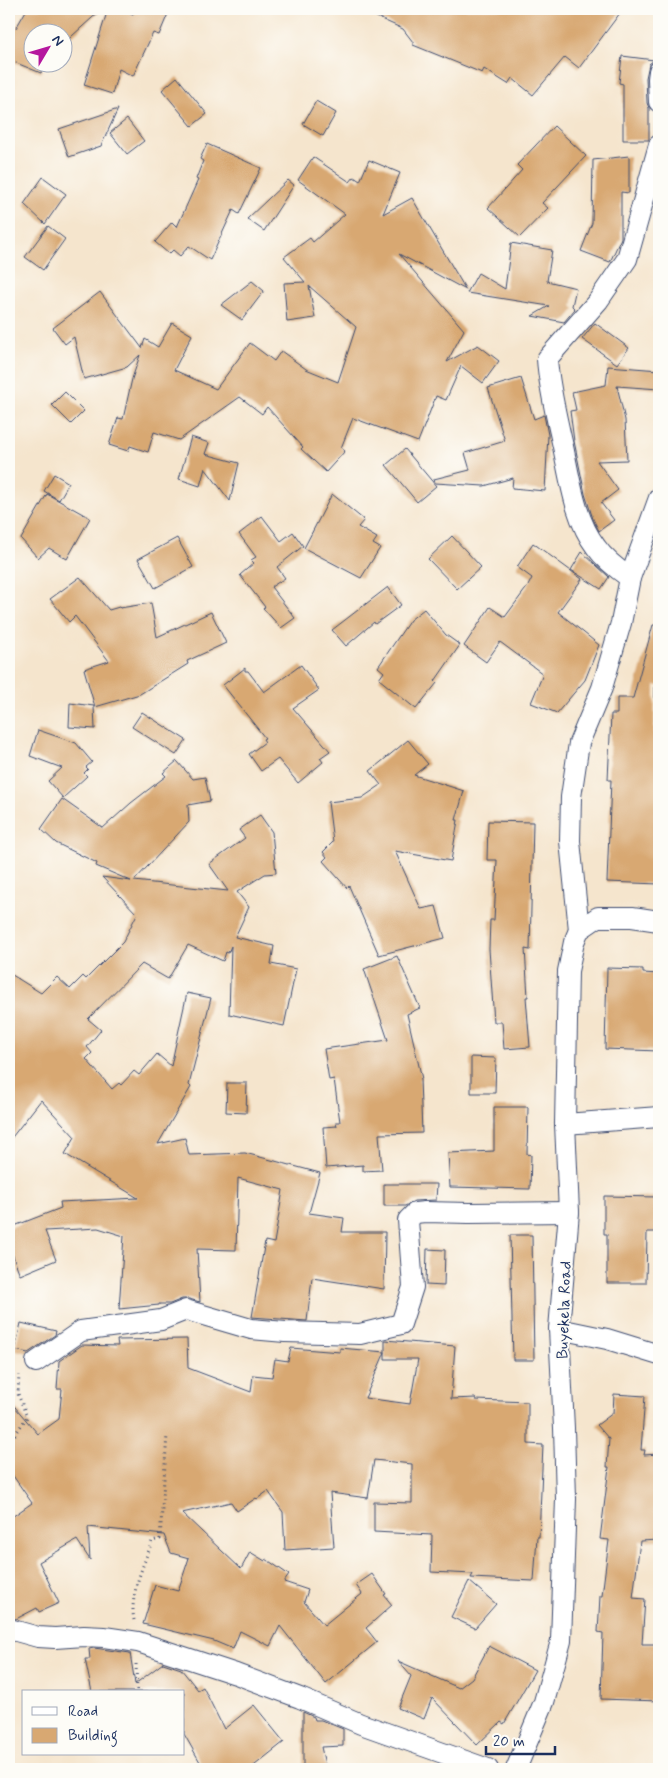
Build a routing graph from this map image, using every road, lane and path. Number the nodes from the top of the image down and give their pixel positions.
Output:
1 (659, 71) edge
2 (659, 102) edge
3 (659, 145) edge
4 (659, 498) edge
5 (630, 578) junction
6 (659, 920) edge
7 (579, 930) junction
8 (659, 1117) edge
9 (565, 1124) junction
10 (569, 1212) junction
11 (559, 1329) junction
12 (659, 1355) edge
13 (28, 1366) joint
14 (167, 1435) dead end
15 (9, 1443) edge
16 (9, 1629) edge
17 (138, 1642) junction
18 (138, 1690) edge
19 (488, 1769) edge
20 (516, 1769) edge

1 - 2 street
3 - 5 street
4 - 5 street
5 - 7 street
6 - 7 street
7 - 9 street, Buyekela Road
8 - 9 street
9 - 10 street, Buyekela Road
10 - 11 street, Buyekela Road
10 - 13 street
11 - 12 street
11 - 20 street, Buyekela Road
13 - 15 path
14 - 17 path
16 - 17 street
17 - 18 path
17 - 19 street

